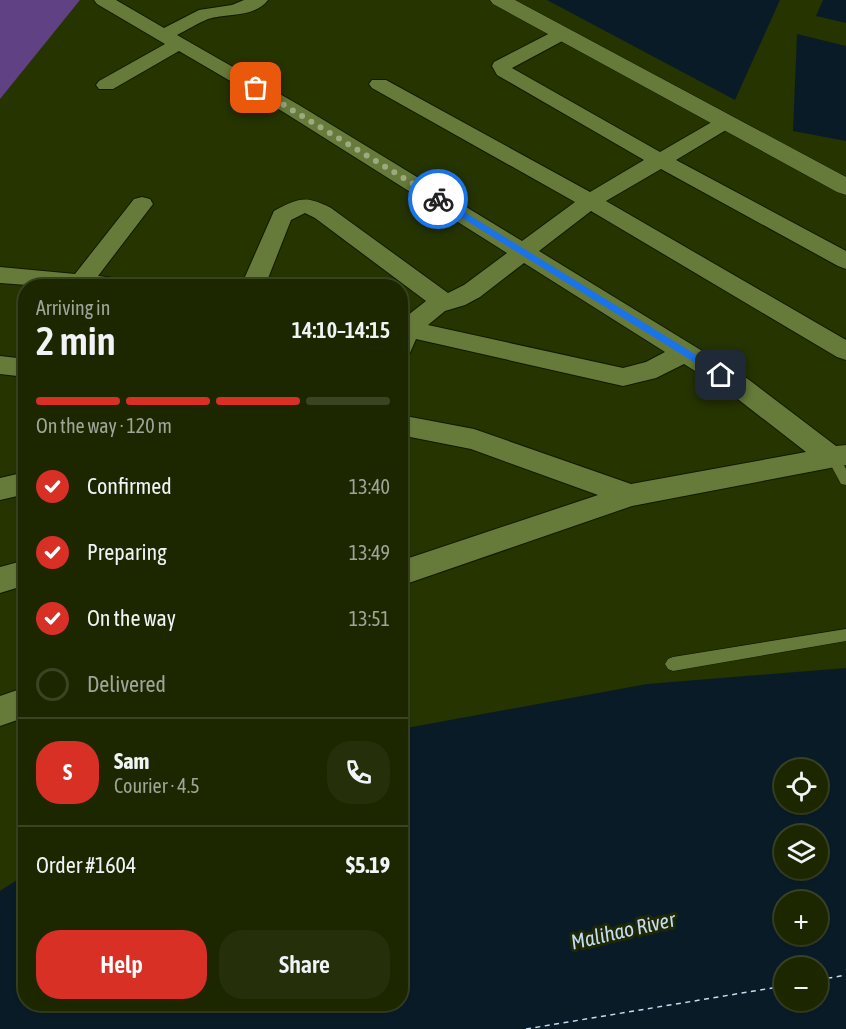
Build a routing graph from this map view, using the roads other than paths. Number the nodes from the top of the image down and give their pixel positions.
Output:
1 (102, 0) edge
2 (259, 0) edge
3 (500, 0) edge
4 (562, 34) junction
5 (171, 40) junction
6 (379, 84) dead end
7 (106, 85) dead end
8 (724, 123) junction
9 (660, 161) junction
10 (846, 187) edge
11 (590, 201) junction
12 (142, 204) dead end
13 (524, 253) junction
14 (846, 261) edge
15 (0, 275) edge
16 (46, 279) edge
17 (83, 279) edge
18 (256, 279) edge
19 (444, 302) junction
20 (408, 331) edge
21 (408, 336) edge
22 (846, 351) edge
23 (683, 352) junction
24 (0, 365) edge
25 (18, 367) edge
26 (408, 427) edge
27 (842, 464) edge
28 (18, 485) edge
29 (0, 489) edge
30 (631, 495) junction
31 (408, 571) edge
32 (18, 574) edge
33 (0, 580) edge
34 (846, 635) edge
35 (673, 664) dead end
36 (18, 705) edge
37 (0, 711) edge

1 - 5 street
2 - 5 street
3 - 4 street
4 - 8 street
4 - 9 street
5 - 7 street
5 - 13 street
6 - 11 street
8 - 9 street
8 - 10 street
9 - 11 street
9 - 14 street
11 - 13 street
11 - 22 street
12 - 17 street
13 - 19 street
13 - 23 street
15 - 16 street
18 - 19 street
19 - 20 street
21 - 23 street
23 - 27 street
24 - 25 street
26 - 30 street
27 - 30 street
28 - 29 street
30 - 31 street
32 - 33 street
34 - 35 lane
36 - 37 street

